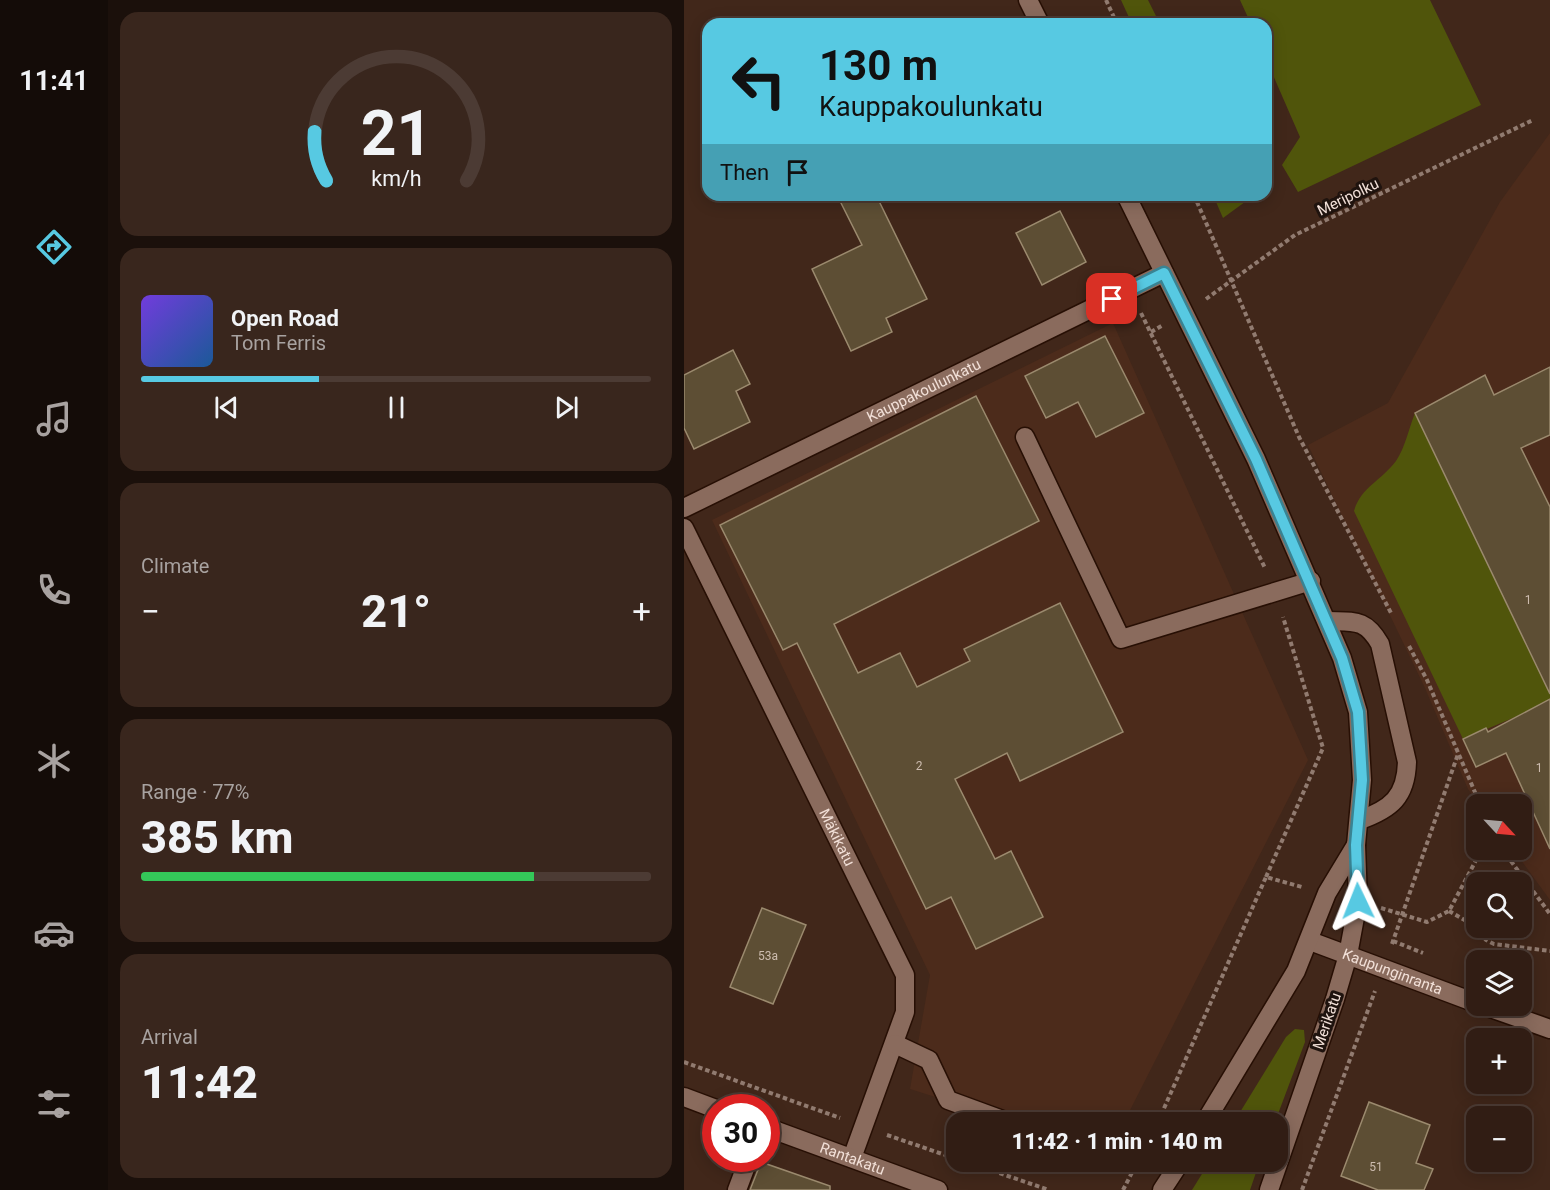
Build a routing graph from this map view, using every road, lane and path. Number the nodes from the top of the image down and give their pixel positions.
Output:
1 (1028, 0) edge
2 (1106, 0) edge
3 (1037, 18) edge
4 (1114, 18) edge
5 (1533, 120) dead end
6 (1129, 201) edge
7 (1197, 201) edge
8 (1164, 273) junction
9 (1233, 281) junction
10 (1184, 314) junction
11 (1025, 437) dead end
12 (684, 508) edge
13 (684, 528) edge
14 (1311, 581) junction
15 (1393, 616) dead end
16 (1327, 621) junction
17 (1404, 638) dead end
18 (1475, 794) edge
19 (1359, 820) junction
20 (1356, 845) junction
21 (1476, 860) edge
22 (1510, 860) edge
23 (1327, 893) junction
24 (1358, 901) junction
25 (1449, 911) junction
26 (1550, 914) edge
27 (1310, 941) junction
28 (1550, 951) edge
29 (1348, 955) junction
30 (1466, 999) edge
31 (1513, 1016) edge
32 (1550, 1029) edge
33 (895, 1044) junction
34 (684, 1062) edge
35 (684, 1097) edge
36 (702, 1104) edge
37 (981, 1112) edge
38 (1162, 1112) edge
39 (1211, 1112) edge
40 (865, 1127) junction
41 (780, 1132) edge
42 (946, 1155) edge
43 (852, 1158) junction
44 (744, 1172) edge
45 (996, 1172) edge
46 (1132, 1172) edge
47 (1173, 1172) edge
48 (737, 1190) edge
49 (938, 1190) edge
50 (1049, 1190) edge
51 (1123, 1190) edge
52 (1162, 1190) edge
53 (1269, 1190) edge

1 - 3 street
2 - 4 path
5 - 9 path, Meripolku
6 - 8 street, Merikatu
7 - 9 path
8 - 10 street, Merikatu
8 - 12 street, Kauppakoulunkatu
9 - 10 path, Meripolku
9 - 15 path
10 - 14 street, Merikatu
11 - 14 street
13 - 33 street, Mäkikatu
14 - 16 street, Merikatu
16 - 19 street, Merikatu
16 - 19 street
17 - 18 path
19 - 20 street, Merikatu
20 - 23 street, Merikatu
20 - 24 street, Merikatu
21 - 25 path
22 - 26 path
23 - 27 street, Merikatu
23 - 38 path
24 - 25 path
24 - 29 street, Merikatu
25 - 28 path
27 - 29 street, Kaupunginranta
27 - 39 street, Merikatu
29 - 30 street, Kaupunginranta
29 - 53 street, Merikatu
31 - 32 street
33 - 37 street
33 - 40 street, Mäkikatu
34 - 40 path
35 - 36 street
40 - 42 path
40 - 43 street, Mäkikatu
41 - 43 street, Rantakatu
43 - 49 street, Rantakatu
44 - 48 street
45 - 50 path
46 - 51 path
47 - 52 street

